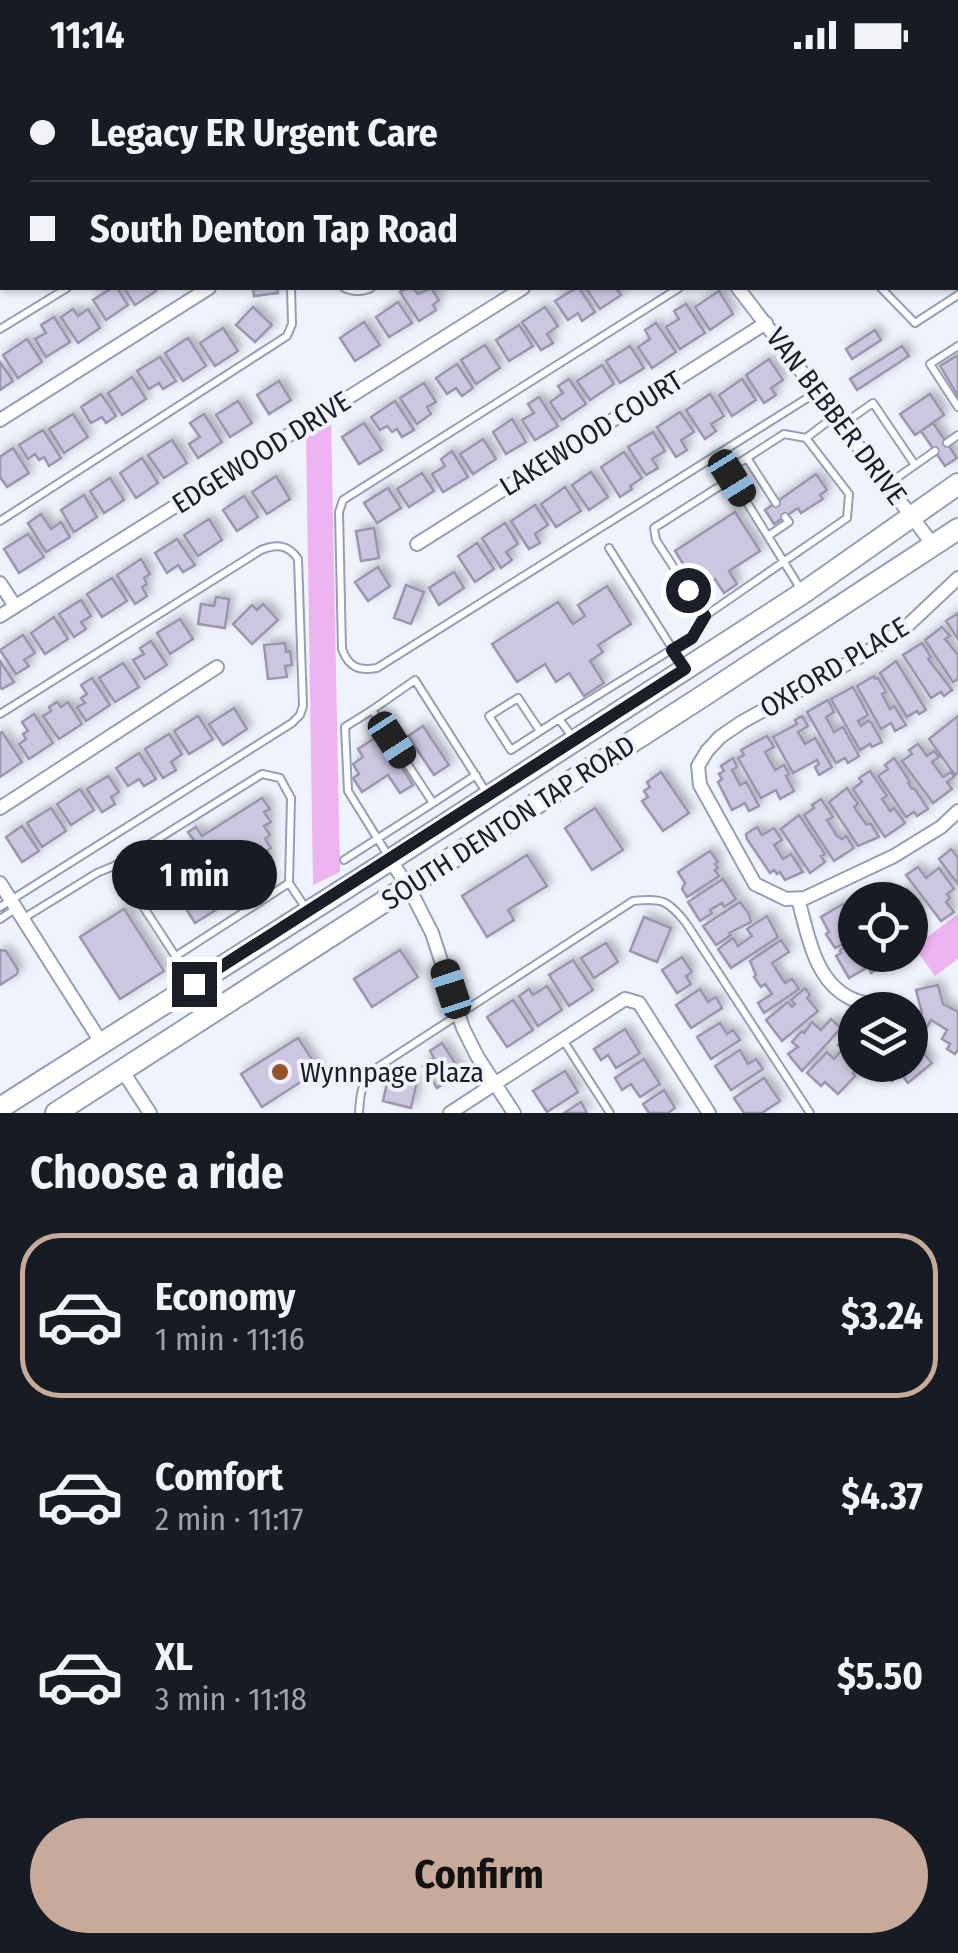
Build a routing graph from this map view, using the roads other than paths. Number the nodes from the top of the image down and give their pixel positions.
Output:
1 (64, 290) edge
2 (207, 290) edge
3 (291, 290) edge
4 (520, 290) edge
5 (677, 290) edge
6 (740, 290) edge
7 (883, 290) edge
8 (958, 296) edge
9 (766, 323) junction
10 (0, 329) edge
11 (958, 346) edge
12 (818, 392) junction
13 (958, 406) edge
14 (0, 420) edge
15 (840, 420) junction
16 (958, 435) edge
17 (806, 438) junction
18 (947, 443) dead end
19 (935, 451) dead end
20 (747, 458) junction
21 (915, 465) junction
22 (732, 478) junction
23 (888, 484) junction
24 (958, 484) edge
25 (776, 503) dead end
26 (913, 516) junction
27 (785, 517) dead end
28 (0, 521) edge
29 (958, 529) edge
30 (768, 536) junction
31 (416, 544) dead end
32 (934, 546) junction
33 (608, 548) dead end
34 (784, 562) junction
35 (958, 578) edge
36 (0, 582) edge
37 (803, 593) junction
38 (15, 606) junction
39 (0, 616) edge
40 (705, 616) junction
41 (672, 650) junction
42 (216, 667) dead end
43 (685, 669) junction
44 (703, 696) junction
45 (372, 710) junction
46 (0, 714) edge
47 (558, 719) junction
48 (540, 731) junction
49 (575, 740) junction
50 (476, 775) junction
51 (489, 796) junction
52 (433, 802) junction
53 (0, 808) edge
54 (958, 811) edge
55 (378, 838) junction
56 (344, 860) dead end
57 (390, 860) junction
58 (116, 865) junction
59 (0, 883) edge
60 (289, 883) junction
61 (408, 886) junction
62 (792, 899) junction
63 (13, 909) edge
64 (308, 912) junction
65 (0, 919) edge
66 (176, 956) junction
67 (194, 984) junction
68 (840, 992) edge
69 (459, 1014) junction
70 (562, 1040) junction
71 (101, 1042) junction
72 (122, 1070) junction
73 (494, 1084) junction
74 (0, 1108) edge
75 (56, 1113) edge
76 (150, 1113) edge
77 (360, 1113) edge
78 (450, 1113) edge
79 (514, 1113) edge
80 (610, 1113) edge
81 (708, 1113) edge
82 (810, 1113) edge

1 - 10 lane
2 - 14 street
3 - 28 lane
4 - 38 street, EDGEWOOD DRIVE
5 - 12 lane
6 - 9 street, VAN BEBBER DRIVE
7 - 8 lane
9 - 12 street, VAN BEBBER DRIVE
9 - 31 street, LAKEWOOD COURT
11 - 13 lane
12 - 15 street, VAN BEBBER DRIVE
15 - 17 lane
15 - 21 lane
15 - 23 street, VAN BEBBER DRIVE
16 - 18 lane
17 - 20 lane
17 - 34 lane
19 - 21 lane
20 - 22 lane
20 - 25 lane
21 - 23 lane
22 - 30 lane
22 - 40 lane
23 - 26 street, VAN BEBBER DRIVE
24 - 26 main road, SOUTH DENTON TAP ROAD
26 - 32 street, VAN BEBBER DRIVE
26 - 37 main road, SOUTH DENTON TAP ROAD
27 - 30 lane
29 - 32 main road, SOUTH DENTON TAP ROAD
30 - 34 lane
32 - 44 main road, SOUTH DENTON TAP ROAD
33 - 41 lane
34 - 37 lane
34 - 40 lane
35 - 62 street, OXFORD PLACE
36 - 38 street
37 - 43 main road, SOUTH DENTON TAP ROAD
38 - 39 street, EDGEWOOD DRIVE
40 - 41 lane
41 - 43 lane
41 - 47 lane
42 - 53 street
43 - 44 main road
43 - 49 main road, SOUTH DENTON TAP ROAD
44 - 61 main road, SOUTH DENTON TAP ROAD
45 - 50 lane
45 - 52 lane
45 - 55 lane
46 - 63 lane
47 - 48 lane
47 - 49 lane
48 - 48 lane
49 - 51 main road, SOUTH DENTON TAP ROAD
50 - 51 lane
50 - 52 lane
51 - 57 main road, SOUTH DENTON TAP ROAD
52 - 55 lane
54 - 62 street
55 - 56 lane
55 - 57 lane
57 - 61 street
57 - 64 main road, SOUTH DENTON TAP ROAD
58 - 60 lane
58 - 63 lane
58 - 66 lane
59 - 63 street
60 - 64 lane
60 - 66 lane
61 - 69 street
61 - 72 main road, SOUTH DENTON TAP ROAD
62 - 68 street
63 - 65 lane
63 - 71 street
64 - 67 main road, SOUTH DENTON TAP ROAD
66 - 67 lane
67 - 71 main road, SOUTH DENTON TAP ROAD
69 - 73 street
69 - 77 lane
69 - 82 lane
70 - 73 street
70 - 80 lane
70 - 81 street
71 - 72 main road
71 - 74 main road, SOUTH DENTON TAP ROAD
72 - 75 main road, SOUTH DENTON TAP ROAD
72 - 76 street
73 - 78 street
73 - 79 street

